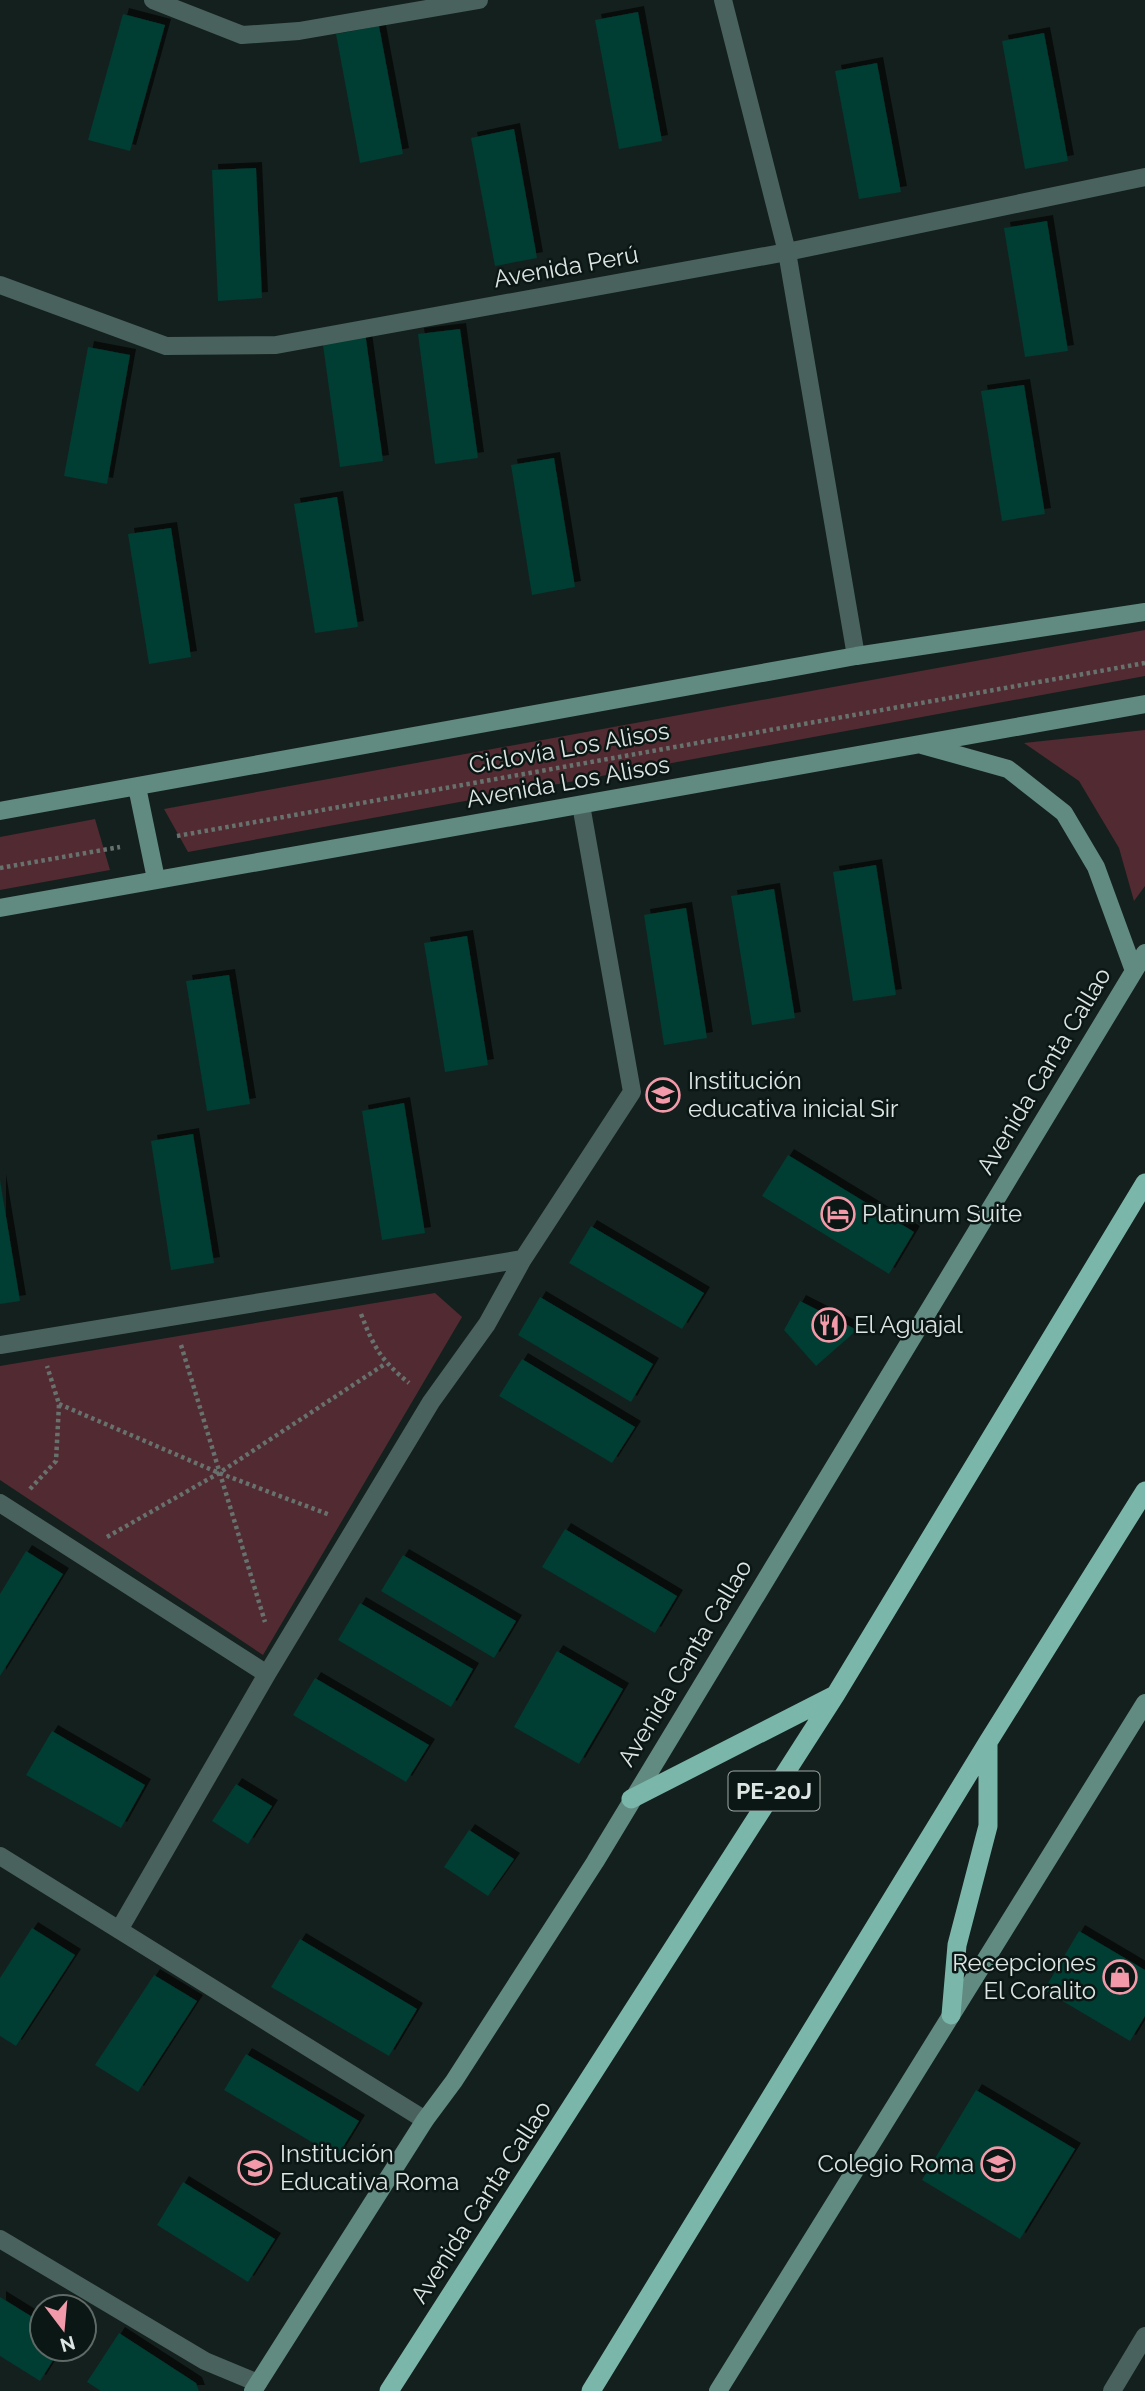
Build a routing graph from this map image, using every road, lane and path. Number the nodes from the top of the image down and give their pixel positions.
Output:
1 (153, 0) edge
2 (478, 0) edge
3 (723, 0) edge
4 (1145, 177) edge
5 (787, 252) junction
6 (0, 285) edge
7 (1145, 612) edge
8 (856, 656) junction
9 (1145, 663) edge
10 (1145, 704) edge
11 (915, 743) junction
12 (137, 787) junction
13 (581, 805) junction
14 (0, 811) edge
15 (148, 841) junction
16 (0, 868) edge
17 (156, 878) junction
18 (0, 908) edge
19 (1145, 953) edge
20 (1134, 971) junction
21 (1145, 1183) edge
22 (523, 1259) junction
23 (351, 1288) junction
24 (172, 1317) junction
25 (39, 1338) junction
26 (0, 1345) edge
27 (385, 1363) junction
28 (431, 1402) junction
29 (59, 1404) junction
30 (219, 1473) junction
31 (1145, 1491) edge
32 (6, 1506) edge
33 (357, 1525) junction
34 (79, 1553) junction
35 (272, 1666) junction
36 (836, 1694) junction
37 (1145, 1703) edge
38 (988, 1742) junction
39 (631, 1799) junction
40 (0, 1856) edge
41 (119, 1930) junction
42 (951, 2015) junction
43 (425, 2120) junction
44 (0, 2239) edge
45 (1145, 2336) edge
46 (256, 2387) edge
47 (389, 2391) edge
48 (591, 2391) edge
49 (719, 2391) edge
50 (1112, 2391) edge

1 - 2 street
3 - 5 street
4 - 5 street, Avenida Perú
5 - 6 street, Avenida Perú
5 - 8 street
7 - 8 main road
8 - 12 main road
9 - 15 path, Ciclovía Los Alisos
10 - 11 main road, Avenida Los Alisos
11 - 13 main road, Avenida Los Alisos
11 - 20 main road
12 - 14 main road
12 - 15 main road
13 - 17 main road, Avenida Los Alisos
13 - 22 street
15 - 16 path, Ciclovía Los Alisos
15 - 17 main road
17 - 18 main road, Avenida Los Alisos
19 - 20 main road, Avenida Canta Callao
20 - 39 main road, Avenida Canta Callao
21 - 36 highway, Avenida Canta Callao / PE-20J
22 - 23 street
22 - 28 street
23 - 24 street
23 - 27 path
24 - 25 street
24 - 30 path
25 - 26 street
25 - 29 path
27 - 28 path
27 - 30 path
28 - 33 street
29 - 30 path
29 - 32 path
30 - 33 path
30 - 34 path
30 - 35 path
31 - 38 highway
32 - 34 street
33 - 35 street
34 - 35 street
35 - 41 street
36 - 39 highway
36 - 47 highway, Avenida Canta Callao / PE-20J
37 - 42 main road
38 - 42 highway
38 - 48 highway
39 - 43 main road, Avenida Canta Callao
40 - 41 street
41 - 43 street
42 - 49 main road
43 - 46 main road, Avenida Canta Callao
44 - 46 street
45 - 50 street

